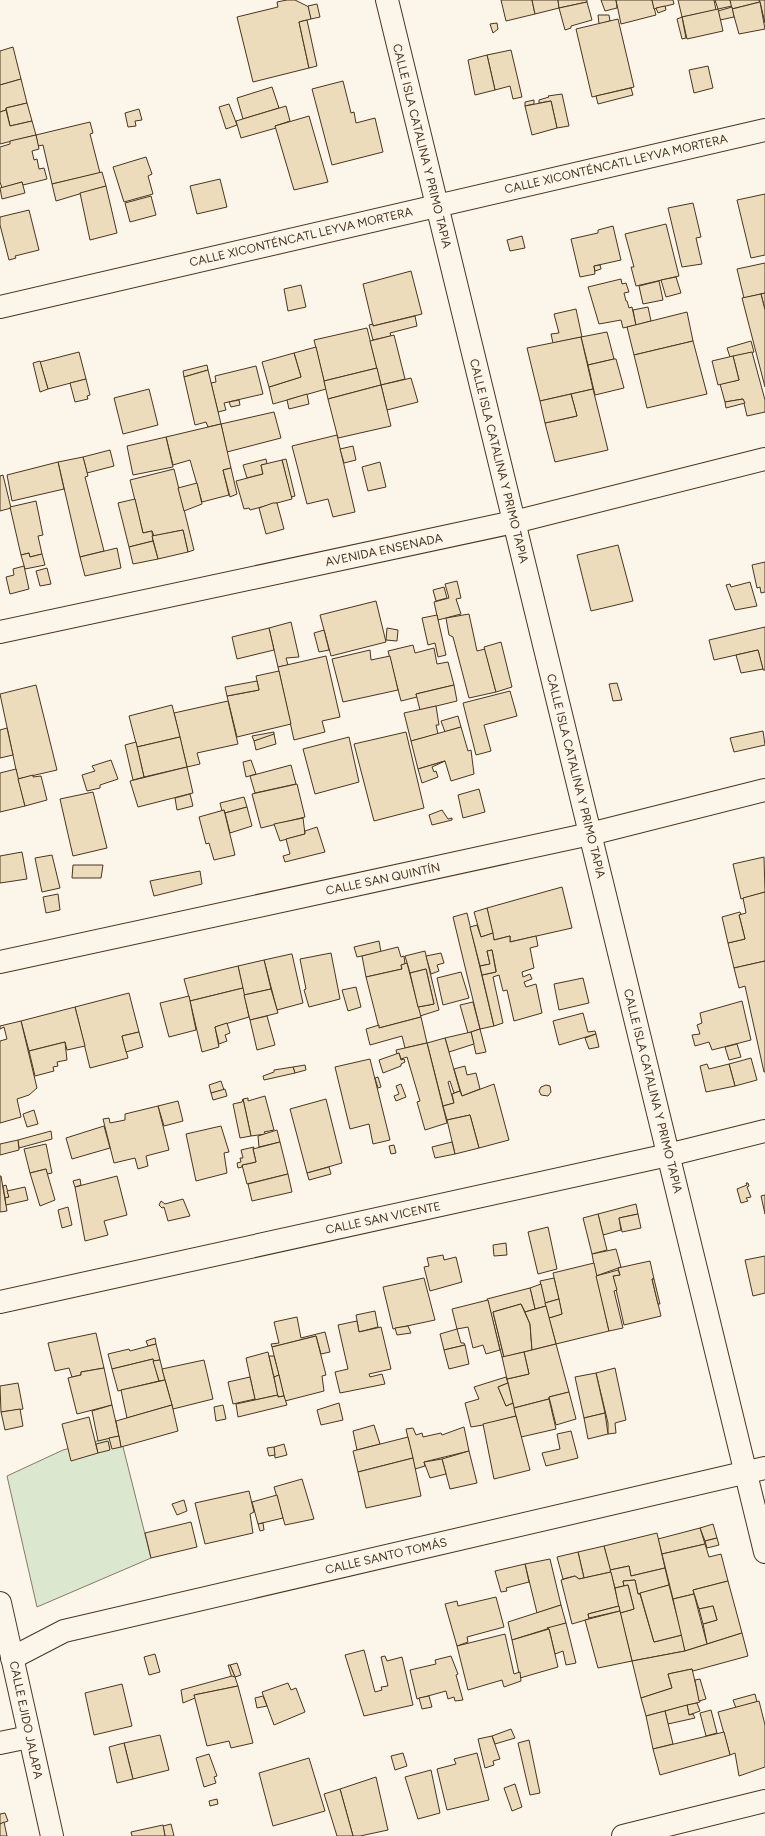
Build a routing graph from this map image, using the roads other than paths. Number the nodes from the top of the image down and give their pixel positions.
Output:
1 (387, 0) edge
2 (765, 130) edge
3 (437, 205) junction
4 (0, 307) edge
5 (765, 459) edge
6 (514, 522) junction
7 (0, 632) edge
8 (765, 790) edge
9 (590, 834) junction
10 (0, 962) edge
11 (765, 1131) edge
12 (668, 1155) junction
13 (0, 1302) edge
14 (755, 1470) edge
15 (765, 1552) edge
16 (0, 1603) edge
17 (12, 1658) junction
18 (29, 1737) junction
19 (0, 1743) edge
20 (765, 1801) edge
21 (52, 1836) edge
22 (624, 1836) edge

1 - 3 street, CALLE ISLA CATALINA Y PRIMO TAPIA
2 - 3 street, CALLE XICONTÉNCATL LEYVA MORTERA
3 - 4 street, CALLE XICONTÉNCATL LEYVA MORTERA
3 - 6 street, CALLE ISLA CATALINA Y PRIMO TAPIA
5 - 6 street, AVENIDA ENSENADA
6 - 7 street, AVENIDA ENSENADA
6 - 9 street, CALLE ISLA CATALINA Y PRIMO TAPIA
8 - 9 street, CALLE SAN QUINTÍN
9 - 10 street, CALLE SAN QUINTÍN
9 - 12 street, CALLE ISLA CATALINA Y PRIMO TAPIA
11 - 12 street, CALLE SAN VICENTE
12 - 13 street, CALLE SAN VICENTE
12 - 14 street, CALLE ISLA CATALINA Y PRIMO TAPIA
14 - 15 street, CALLE ISLA CATALINA Y PRIMO TAPIA
14 - 17 street, CALLE SANTO TOMÁS
16 - 17 street, CALLE EJIDO JALAPA
17 - 18 street, CALLE EJIDO JALAPA
18 - 19 street
18 - 21 street, CALLE EJIDO JALAPA
20 - 22 street

